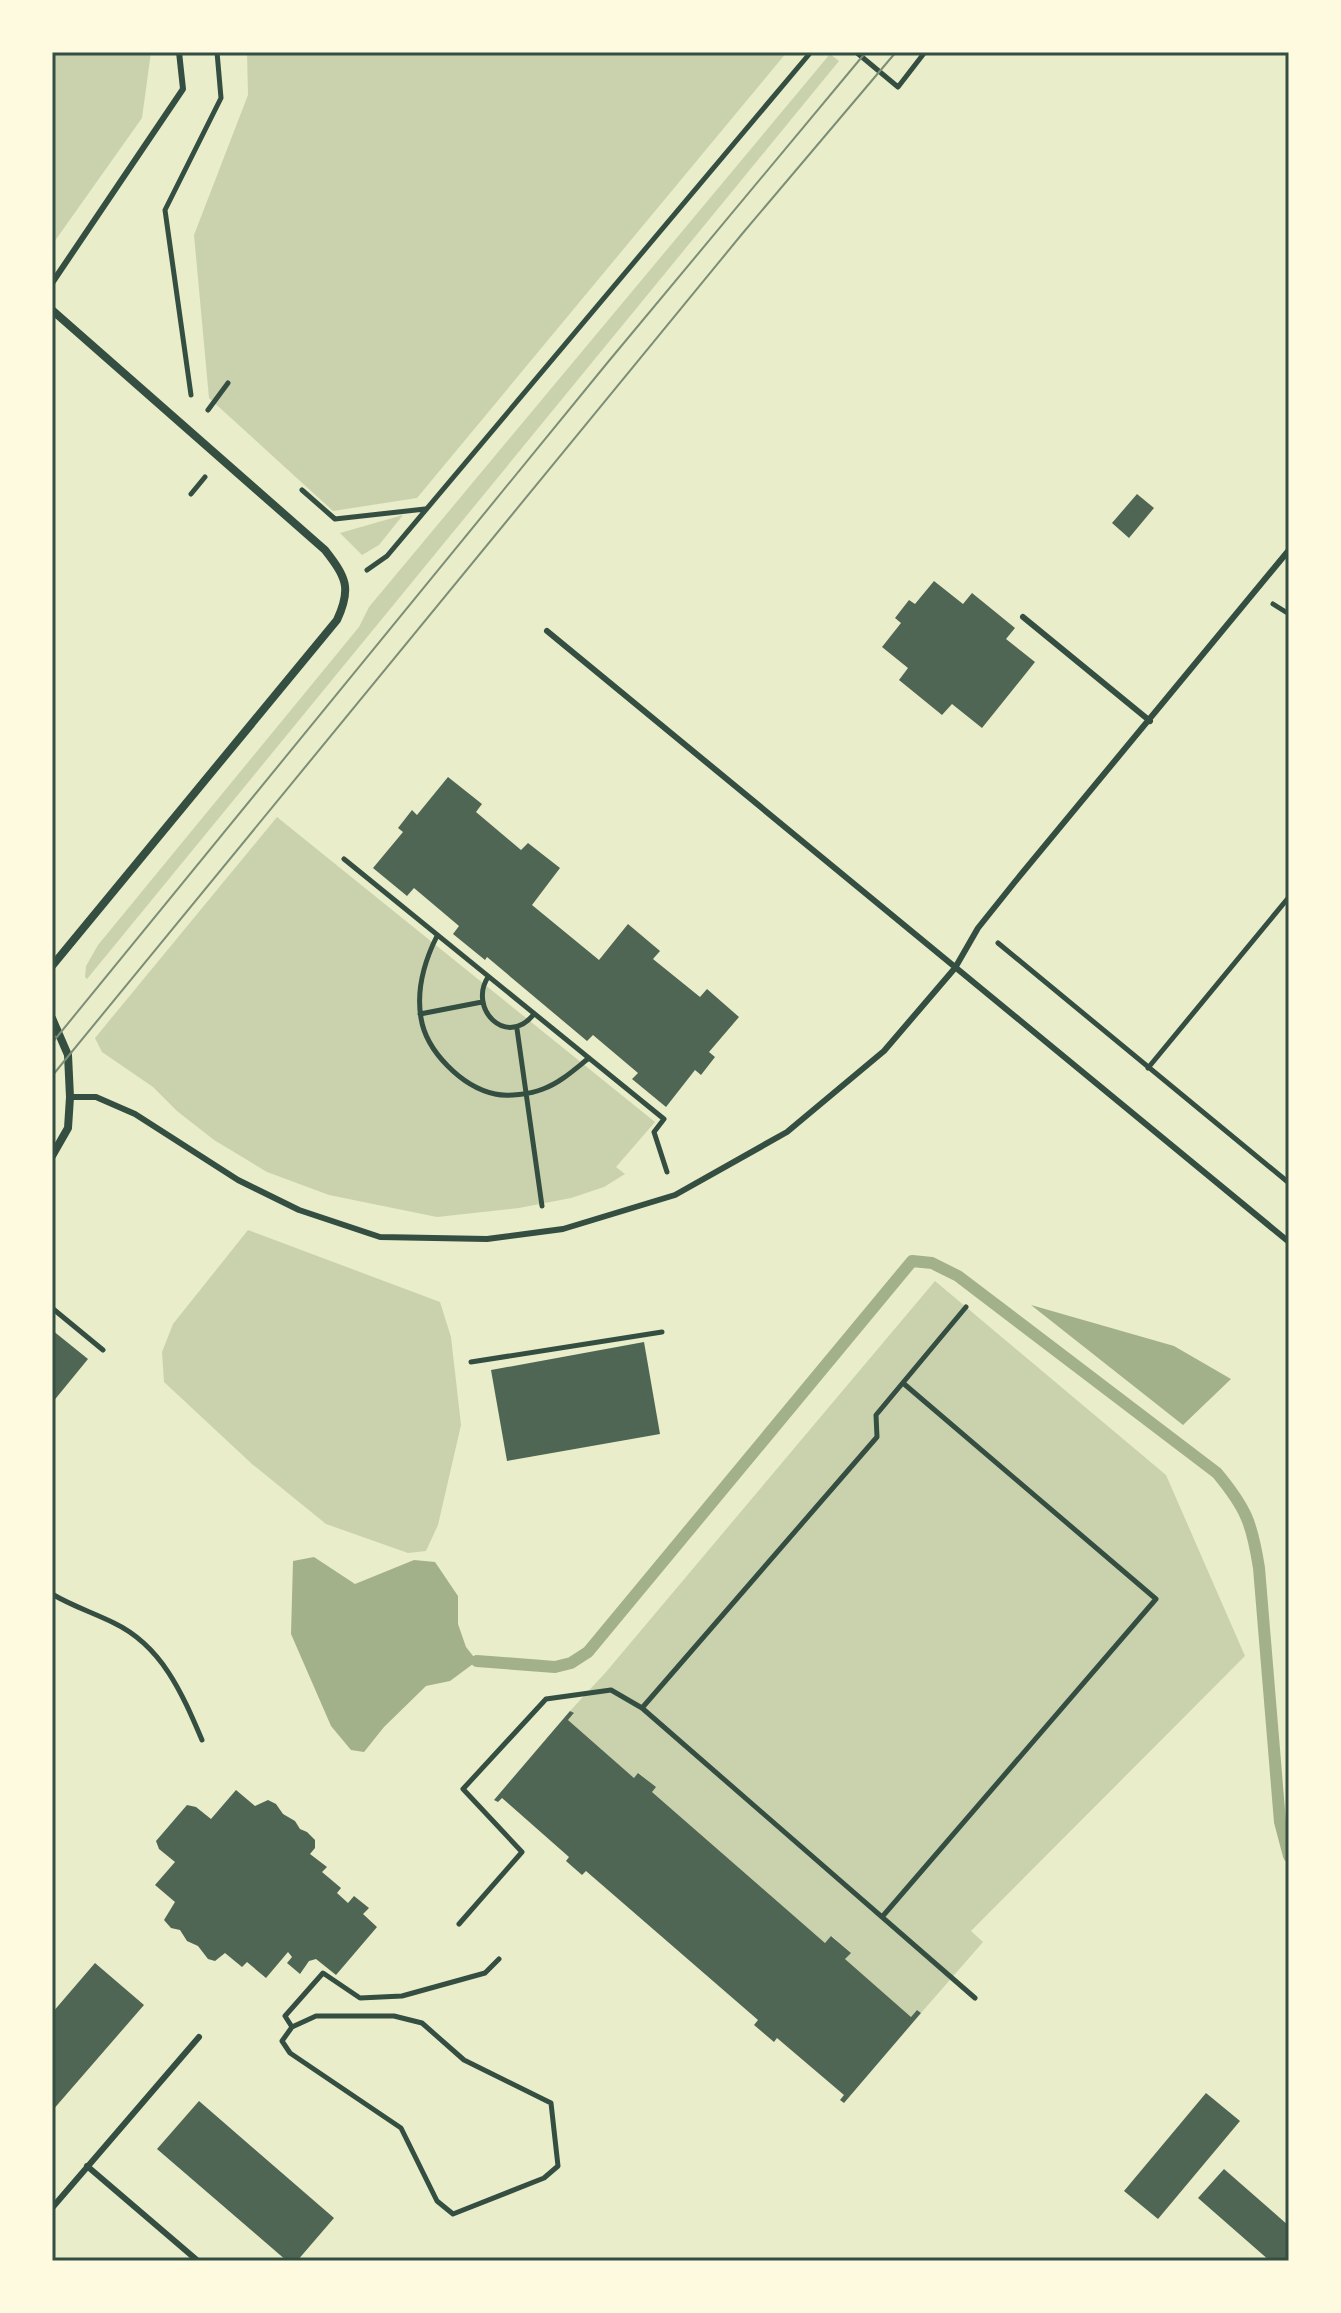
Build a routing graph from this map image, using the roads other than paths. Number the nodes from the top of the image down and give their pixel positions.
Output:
1 (179, 52) edge
2 (52, 283) edge
3 (52, 310) edge
4 (1289, 550) edge
5 (1023, 617) dead end
6 (547, 631) dead end
7 (1150, 721) junction
8 (52, 966) edge
9 (955, 968) junction
10 (52, 1018) edge
11 (70, 1097) junction
12 (52, 1156) edge
13 (1289, 1242) edge
14 (199, 2037) dead end
15 (87, 2166) junction
16 (52, 2208) edge
17 (198, 2261) edge

1 - 2 lane
3 - 8 street
4 - 7 lane
5 - 7 lane
6 - 9 lane
7 - 9 lane
9 - 11 lane
9 - 13 lane
10 - 11 street
11 - 12 street
14 - 15 lane
15 - 16 lane
15 - 17 lane

